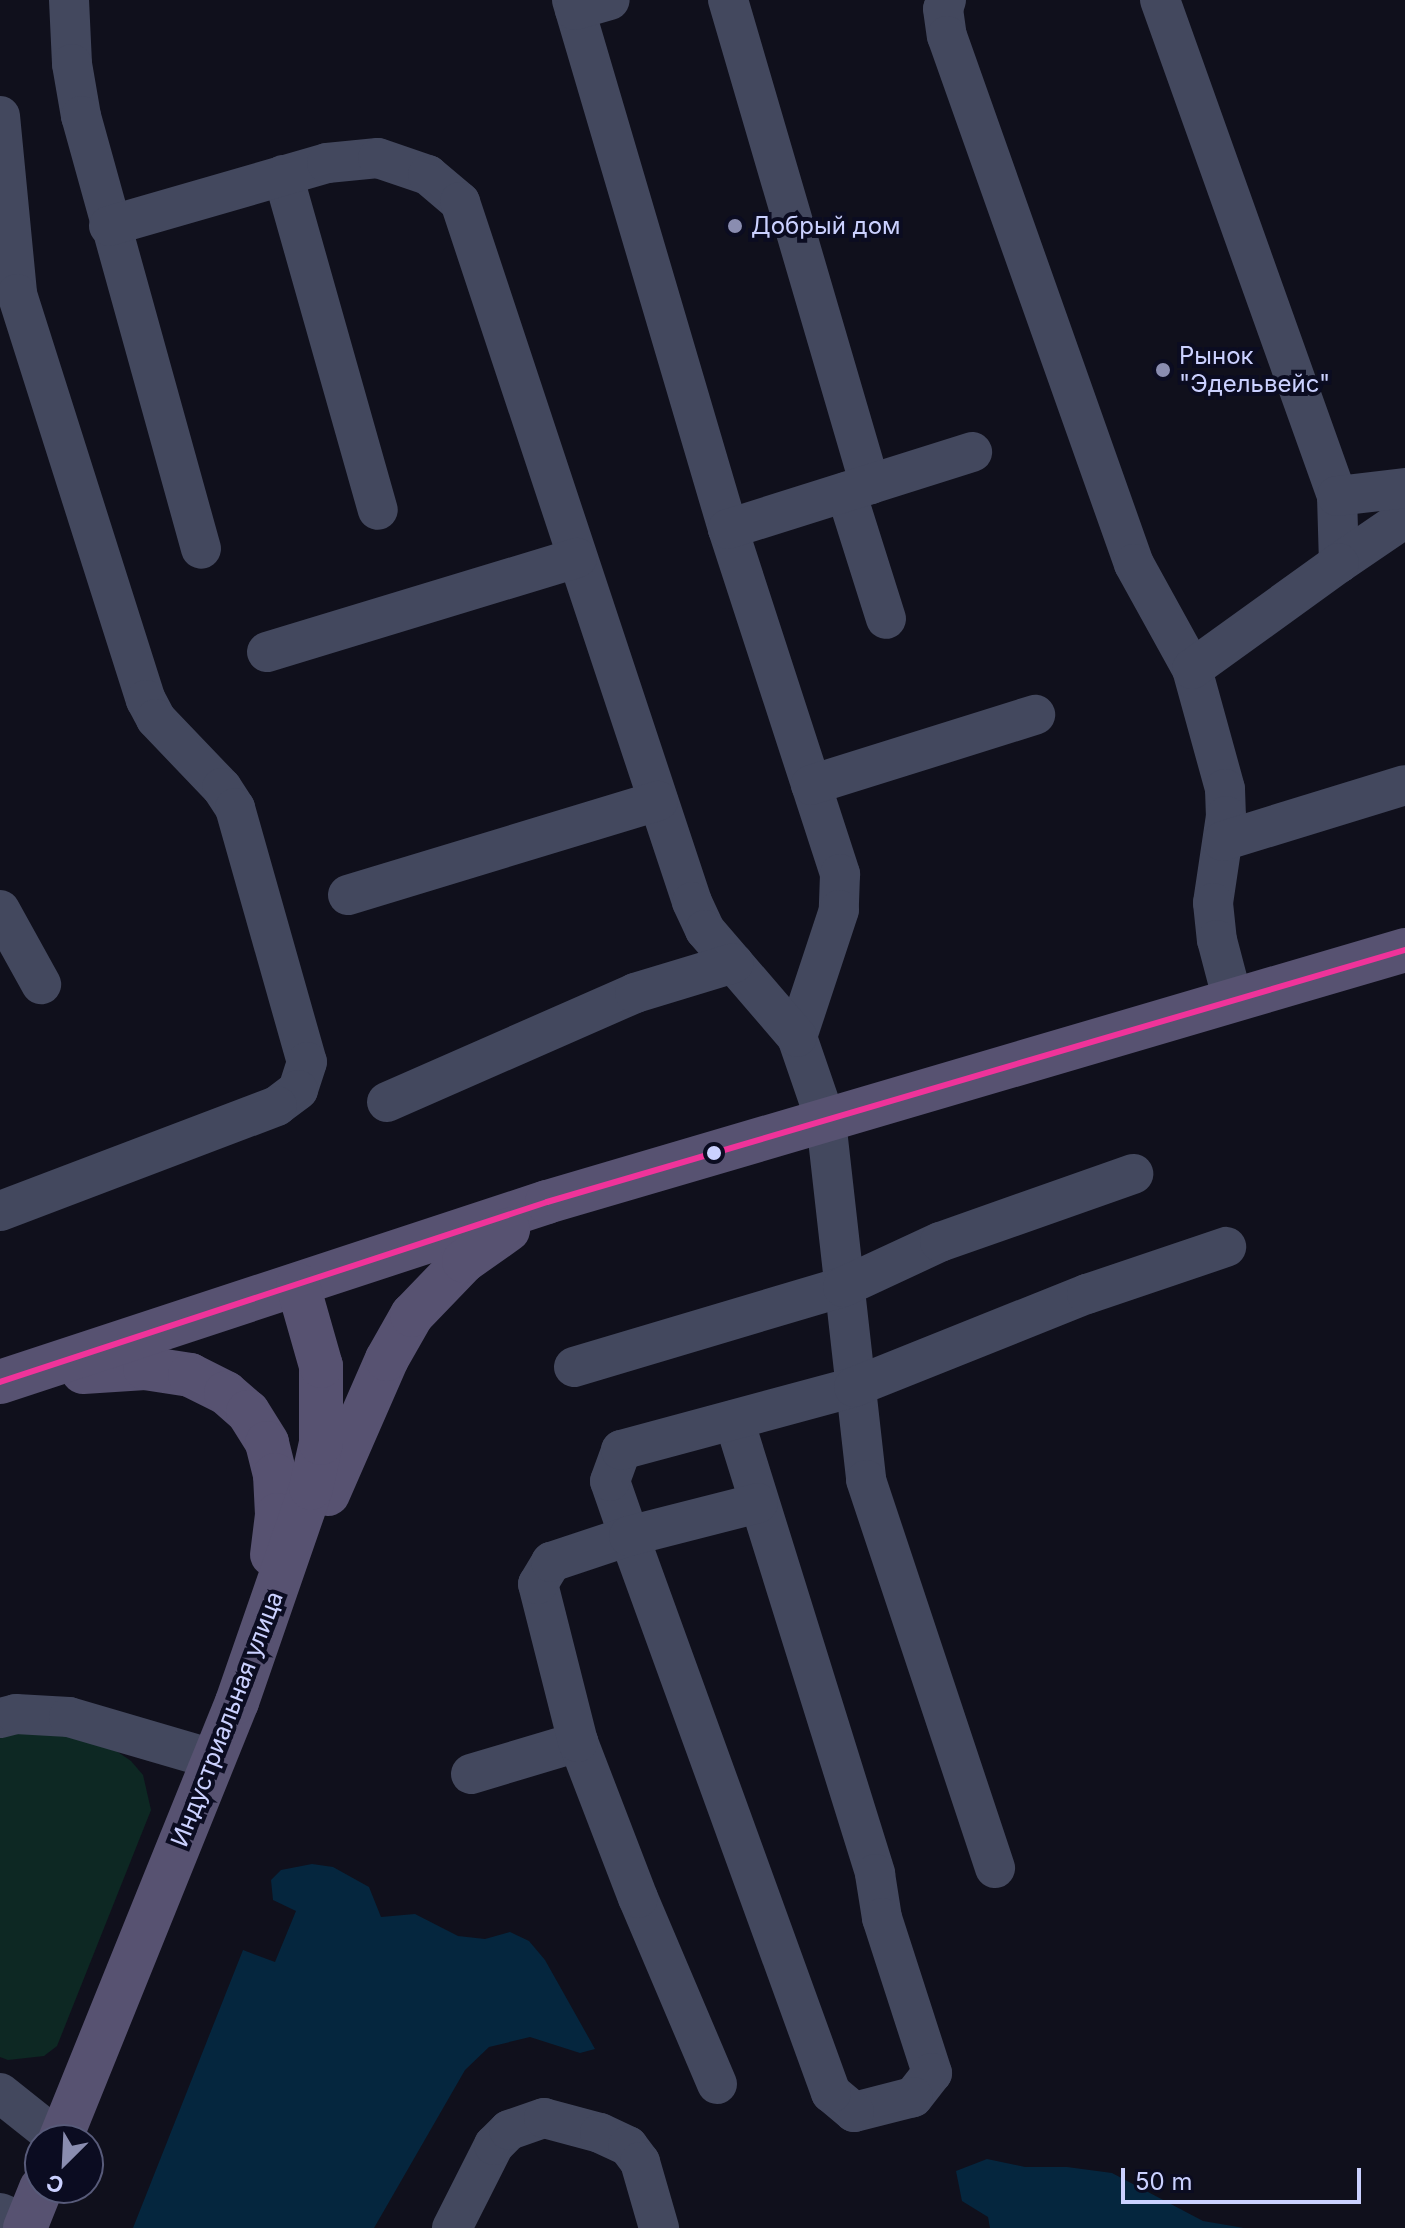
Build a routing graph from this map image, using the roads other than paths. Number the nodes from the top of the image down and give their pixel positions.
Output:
1 (69, 0) edge
2 (728, 0) edge
3 (946, 0) edge
4 (1160, 0) edge
5 (586, 3) edge
6 (0, 116) edge
7 (283, 175) junction
8 (3, 212) edge
9 (109, 226) junction
10 (972, 452) dead end
11 (1405, 488) edge
12 (858, 489) junction
13 (1337, 496) junction
14 (378, 510) dead end
15 (1405, 518) edge
16 (728, 529) junction
17 (201, 549) dead end
18 (577, 558) junction
19 (1339, 563) junction
20 (886, 619) dead end
21 (267, 652) dead end
22 (1192, 669) junction
23 (1035, 715) dead end
24 (811, 785) junction
25 (1405, 785) edge
26 (658, 801) junction
27 (1223, 841) junction
28 (348, 895) dead end
29 (0, 910) edge
30 (1405, 950) edge
31 (734, 963) junction
32 (41, 984) dead end
33 (1233, 1001) junction
34 (797, 1037) junction
35 (387, 1102) dead end
36 (826, 1121) junction
37 (1133, 1174) dead end
38 (547, 1202) junction
39 (0, 1211) edge
40 (1226, 1247) dead end
41 (298, 1285) junction
42 (843, 1287) junction
43 (574, 1367) dead end
44 (11, 1379) edge
45 (854, 1387) junction
46 (734, 1420) junction
47 (758, 1503) junction
48 (629, 1536) junction
49 (237, 1702) junction
50 (0, 1718) edge
51 (578, 1742) junction
52 (213, 1759) junction
53 (471, 1774) dead end
54 (995, 1868) dead end
55 (717, 2084) dead end
56 (0, 2093) edge
57 (39, 2124) edge
58 (65, 2124) edge
59 (452, 2228) edge
60 (659, 2228) edge

1 - 9 lane
2 - 12 lane
3 - 22 lane
4 - 13 lane
5 - 16 lane
6 - 8 lane
7 - 9 lane
7 - 14 lane
7 - 18 lane
8 - 39 lane
9 - 17 lane
10 - 12 lane
11 - 13 lane
12 - 16 lane
12 - 20 lane
13 - 19 lane
15 - 19 lane
16 - 24 lane
18 - 21 lane
18 - 26 lane
19 - 22 lane
22 - 27 lane
23 - 24 lane
24 - 34 lane
25 - 27 lane
26 - 28 lane
26 - 31 lane
27 - 33 lane
29 - 32 lane
30 - 33 main road
31 - 34 lane
31 - 35 lane
33 - 36 main road
34 - 36 lane
36 - 38 main road
36 - 42 lane
37 - 42 lane
38 - 41 main road
38 - 49 main road
40 - 45 lane
41 - 44 main road
41 - 49 main road, Индустриальная улица
42 - 43 lane
42 - 45 lane
44 - 49 main road
45 - 46 lane
45 - 54 lane
46 - 47 lane
46 - 48 lane
47 - 48 lane
47 - 48 lane
48 - 51 lane
49 - 52 main road, Индустриальная улица
50 - 52 lane
51 - 53 lane
51 - 55 lane
52 - 58 main road, Индустриальная улица
56 - 57 lane
59 - 60 lane

